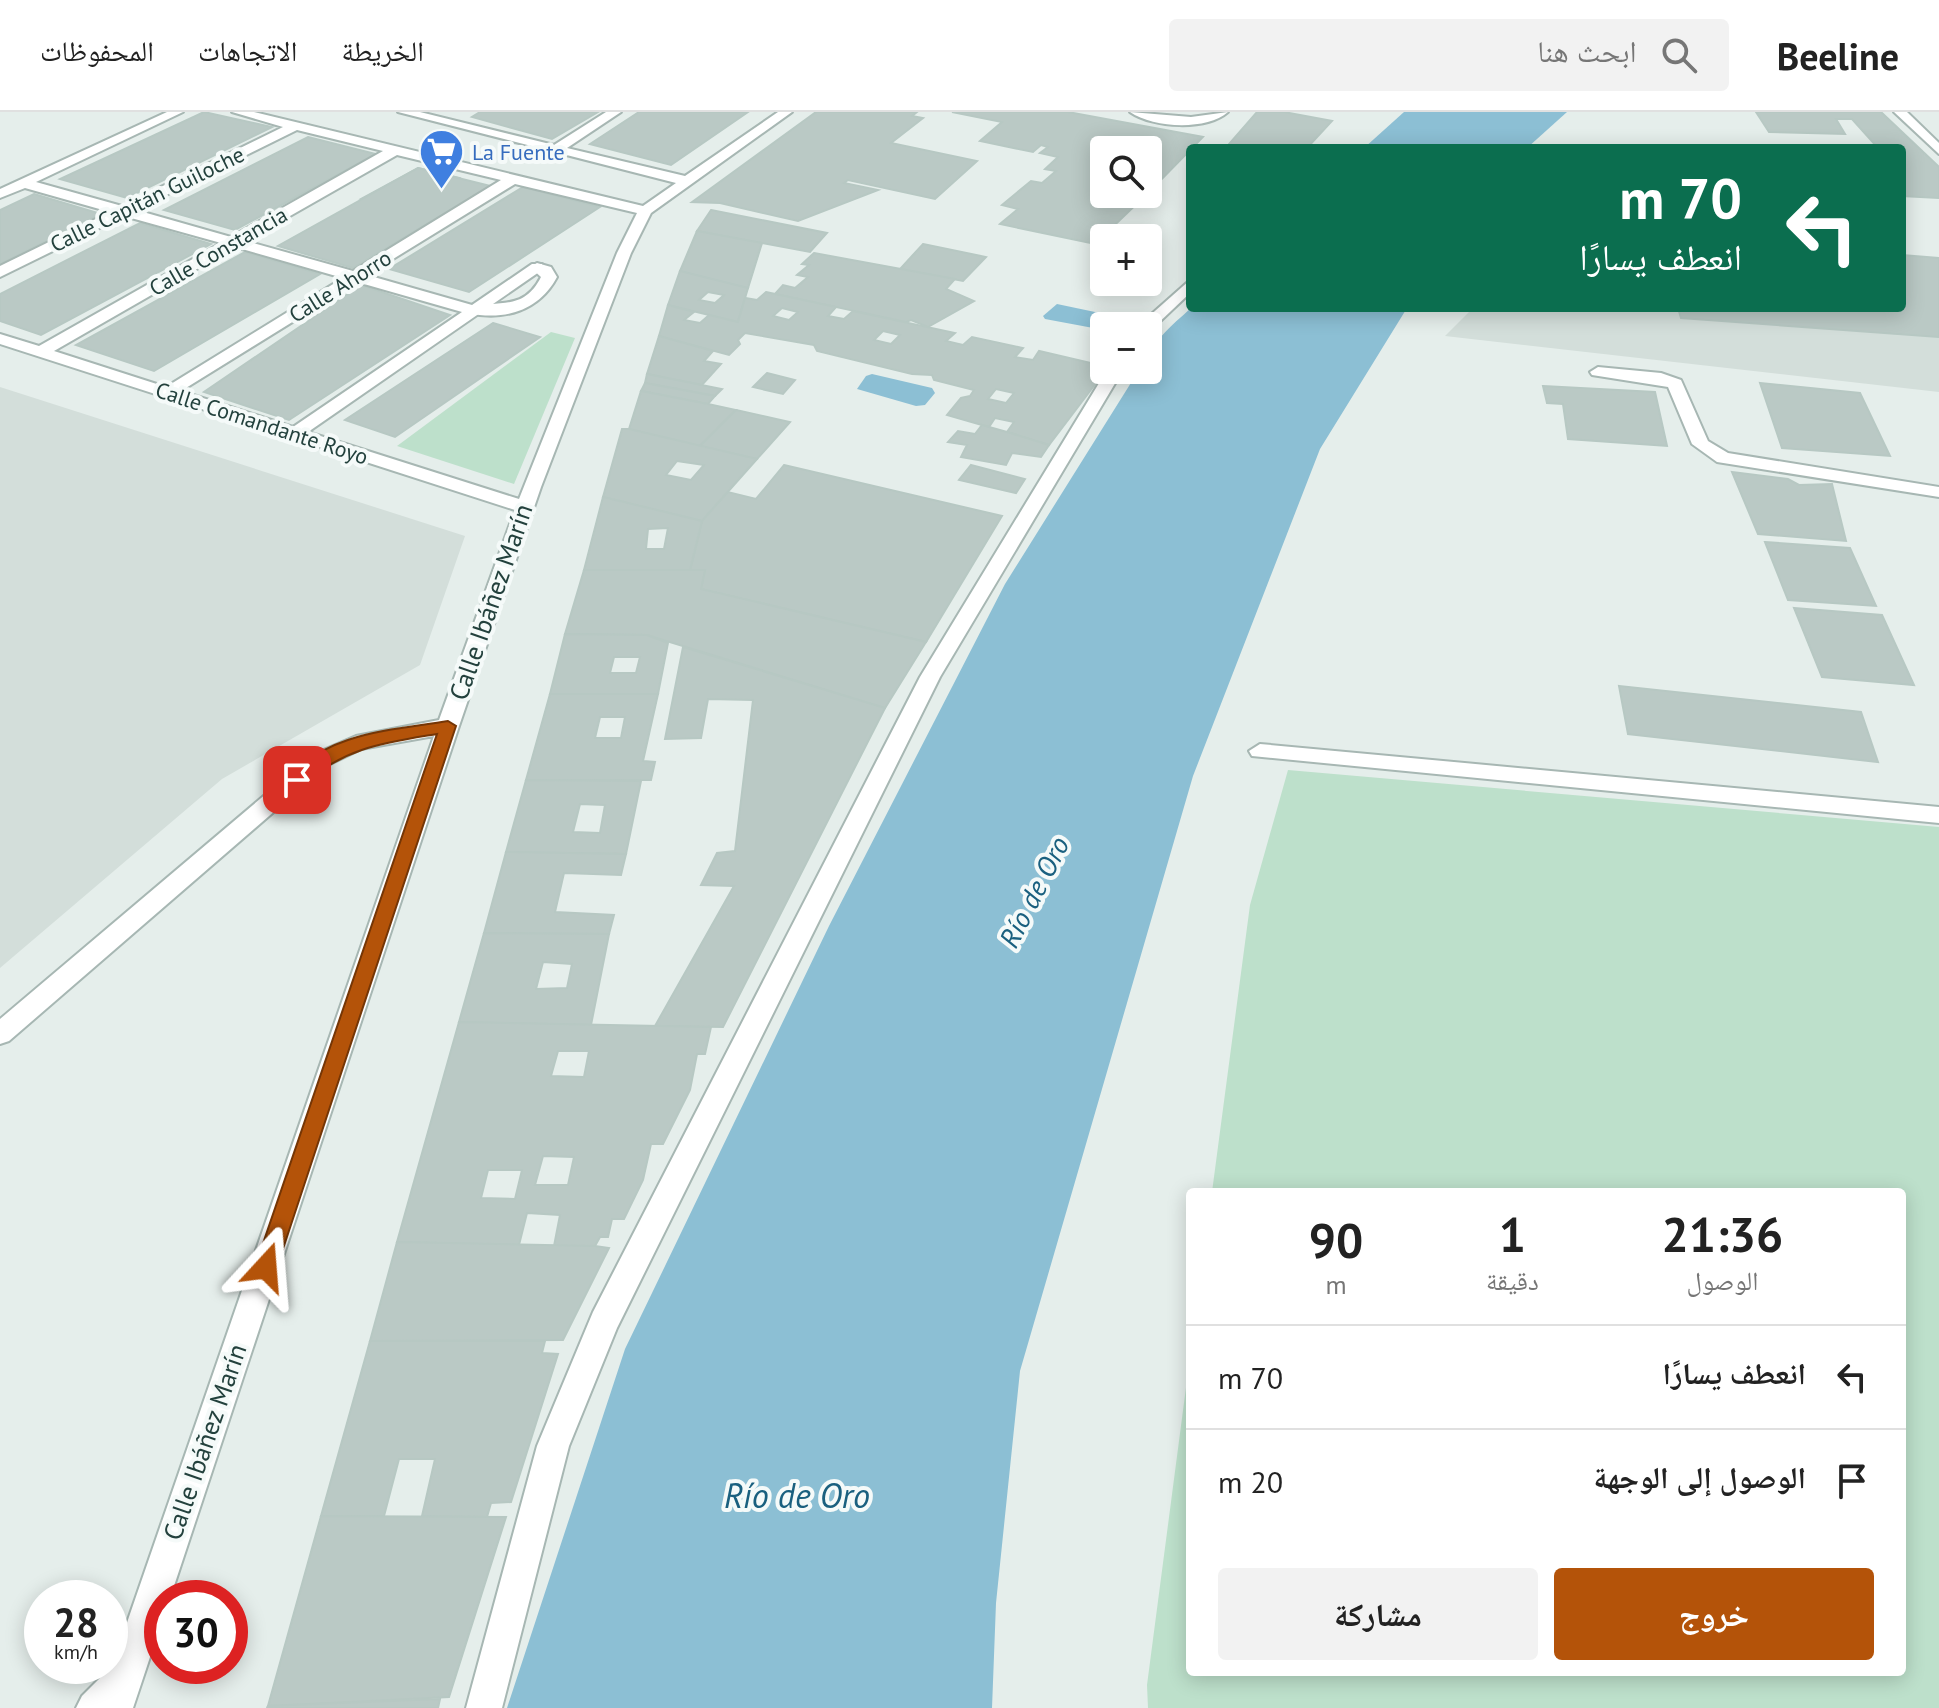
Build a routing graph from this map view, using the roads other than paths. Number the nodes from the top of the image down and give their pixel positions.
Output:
1 (177, 112) edge
2 (238, 112) edge
3 (404, 112) edge
4 (473, 112) edge
5 (615, 112) edge
6 (786, 112) edge
7 (1136, 112) edge
8 (1222, 112) edge
9 (1900, 112) edge
10 (452, 124) junction
11 (295, 126) junction
12 (556, 149) junction
13 (395, 150) junction
14 (1939, 150) edge
15 (513, 179) junction
16 (687, 181) junction
17 (23, 183) junction
18 (0, 194) edge
19 (122, 211) junction
20 (645, 211) junction
21 (234, 243) junction
22 (0, 272) edge
23 (354, 277) junction
24 (1186, 289) edge
25 (473, 310) junction
26 (1161, 312) edge
27 (0, 339) edge
28 (41, 352) junction
29 (1598, 372) dead end
30 (1107, 384) edge
31 (167, 393) junction
32 (294, 434) junction
33 (1939, 492) edge
34 (525, 507) junction
35 (448, 726) junction
36 (1260, 751) dead end
37 (1939, 815) edge
38 (0, 1034) edge
39 (120, 1692) edge
40 (94, 1708) edge
41 (484, 1708) edge

1 - 17 street
2 - 11 street
3 - 10 street
4 - 10 street
5 - 12 street
6 - 16 street, Calle Ibáñez Marín
7 - 8 street
9 - 14 street
10 - 12 street
11 - 13 street
11 - 19 street, Calle Capitán Guiloche
12 - 16 street
13 - 15 street
13 - 21 street, Calle Constancia
15 - 20 street
15 - 23 street, Calle Ahorro
16 - 20 street, Calle Ibáñez Marín
17 - 18 street
17 - 19 street
19 - 21 street
19 - 22 street, Calle Capitán Guiloche
20 - 34 street, Calle Ibáñez Marín
21 - 23 street
21 - 28 street, Calle Constancia
23 - 25 street
23 - 31 street, Calle Ahorro
24 - 26 street
25 - 25 street
25 - 32 street
27 - 28 street, Calle Comandante Royo
28 - 31 street, Calle Comandante Royo
29 - 33 street
30 - 41 street
31 - 32 street, Calle Comandante Royo
32 - 34 street, Calle Comandante Royo
34 - 35 street, Calle Ibáñez Marín
35 - 38 street
35 - 39 street, Calle Ibáñez Marín
36 - 37 street
39 - 40 street

